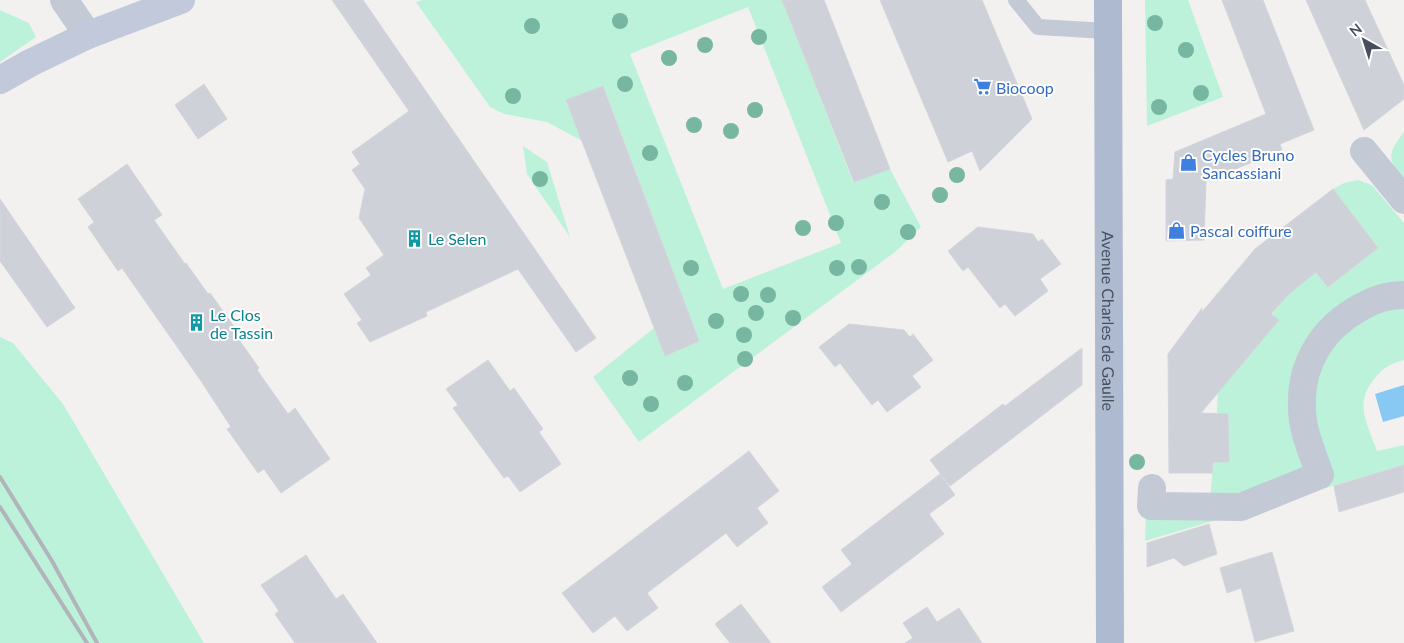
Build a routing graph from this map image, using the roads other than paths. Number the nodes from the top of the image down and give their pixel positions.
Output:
1 (64, 0) edge
2 (181, 0) edge
3 (1016, 0) edge
4 (1108, 0) edge
5 (1107, 30) junction
6 (88, 35) junction
7 (0, 80) edge
8 (1364, 151) dead end
9 (1404, 200) edge
10 (1404, 295) edge
11 (1152, 488) dead end
12 (1110, 643) edge

1 - 6 street
2 - 6 main road
3 - 5 lane
4 - 5 main road, Avenue Charles de Gaulle
5 - 12 main road, Avenue Charles de Gaulle
6 - 7 main road
8 - 9 street
10 - 11 street

